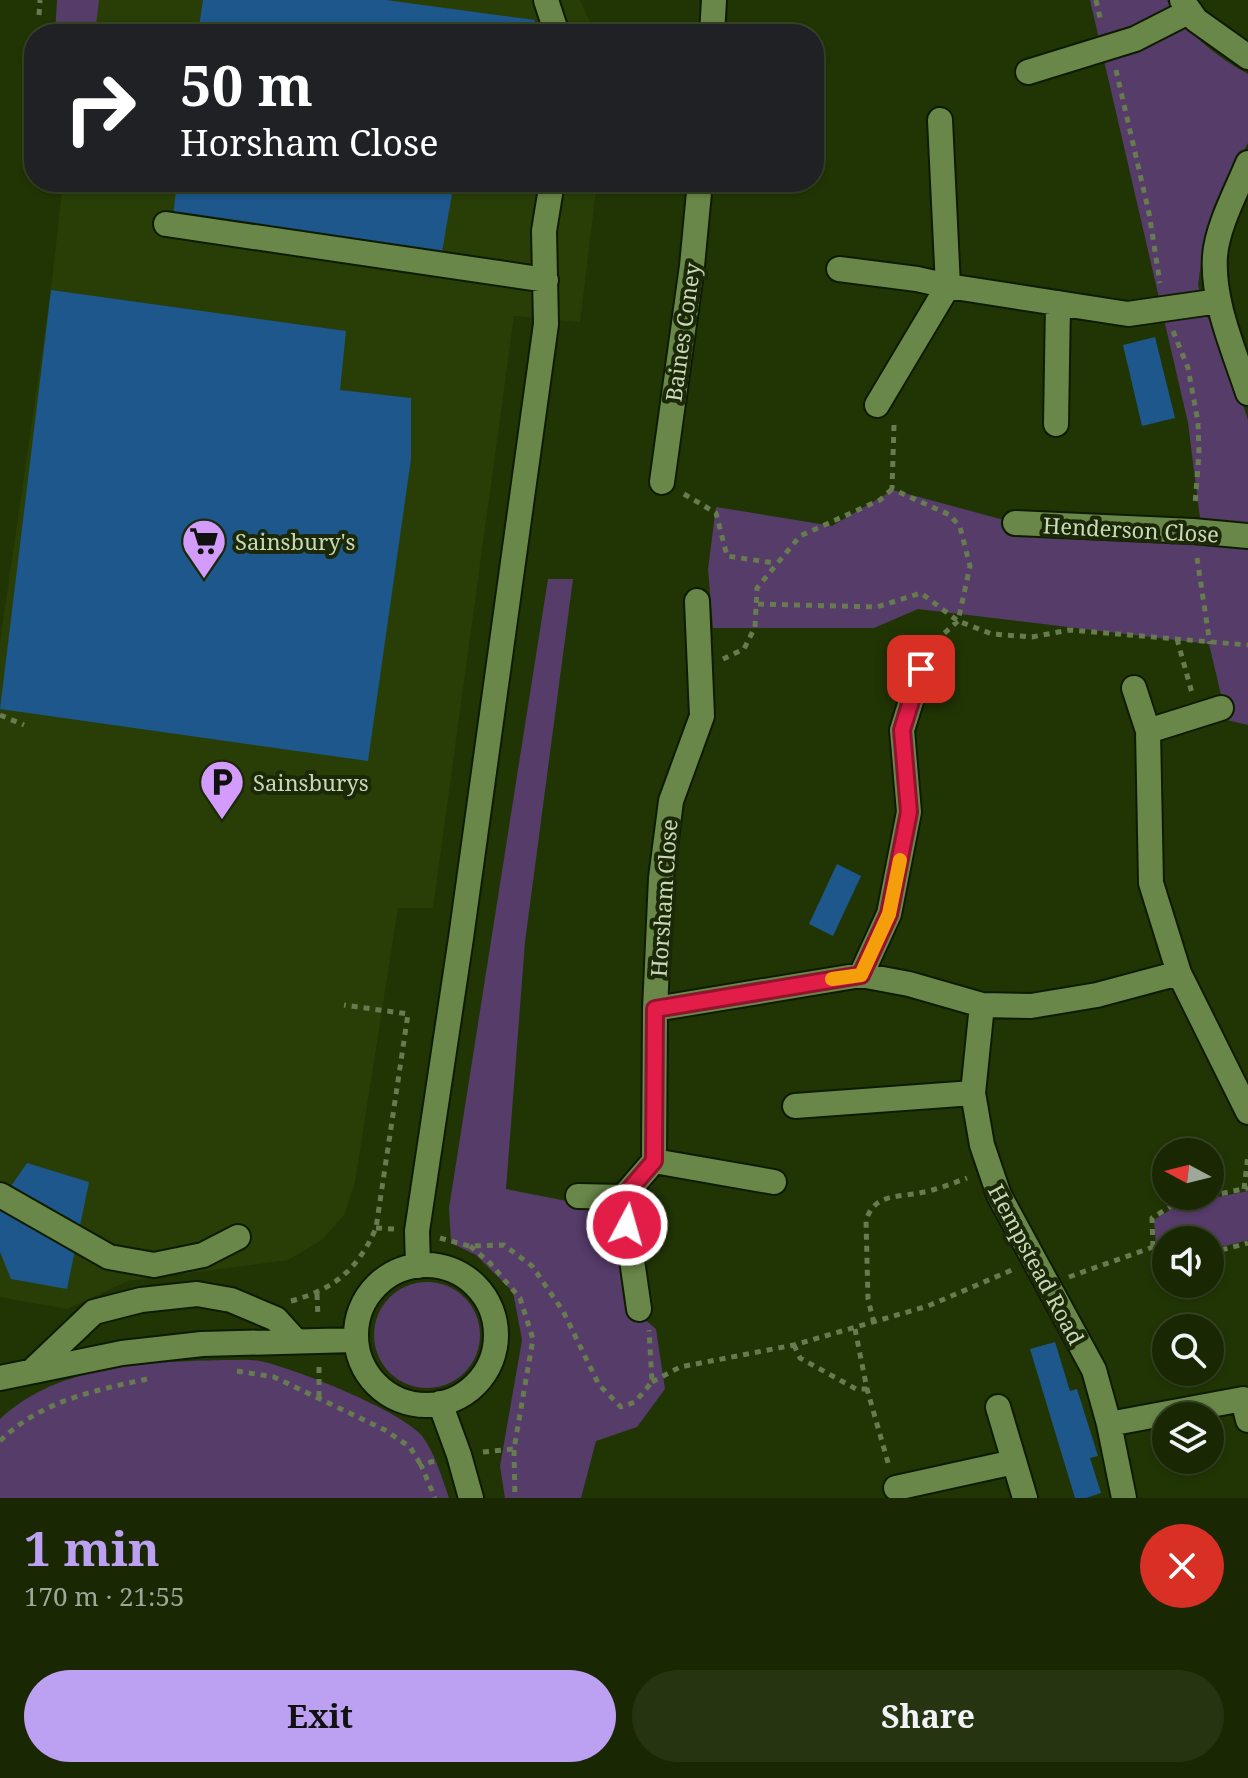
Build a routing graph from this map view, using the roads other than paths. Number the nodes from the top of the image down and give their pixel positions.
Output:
1 (546, 0) edge
2 (714, 0) edge
3 (1186, 6) edge
4 (554, 24) edge
5 (713, 24) edge
6 (1248, 57) edge
7 (1028, 72) dead end
8 (940, 120) dead end
9 (1248, 163) edge
10 (550, 192) edge
11 (699, 192) edge
12 (166, 224) dead end
13 (839, 269) dead end
14 (546, 280) junction
15 (948, 286) junction
16 (1219, 301) junction
17 (1058, 303) junction
18 (1248, 393) edge
19 (877, 405) road end
20 (1056, 424) dead end
21 (662, 482) road end
22 (1015, 523) dead end
23 (1248, 536) edge
24 (697, 601) dead end
25 (921, 669) road end
26 (1134, 688) dead end
27 (1221, 708) dead end
28 (1148, 731) junction
29 (1179, 973) junction
30 (861, 975) junction
31 (982, 1005) junction
32 (655, 1009) junction
33 (973, 1093) junction
34 (795, 1106) dead end
35 (1248, 1112) edge
36 (654, 1161) junction
37 (774, 1182) dead end
38 (0, 1195) edge
39 (578, 1196) dead end
40 (623, 1197) junction
41 (238, 1237) dead end
42 (418, 1266) junction
43 (639, 1309) road end
44 (354, 1340) junction
45 (296, 1341) junction
46 (32, 1371) junction
47 (0, 1378) edge
48 (440, 1403) junction
49 (998, 1407) dead end
50 (1248, 1420) edge
51 (1109, 1424) junction
52 (1014, 1462) junction
53 (896, 1488) road end
54 (471, 1498) edge
55 (1025, 1498) edge
56 (1124, 1498) edge

1 - 4 street
2 - 5 street
3 - 6 street
3 - 7 street
8 - 15 street
9 - 16 street
10 - 14 street
11 - 21 street, Baines Coney
12 - 14 street
13 - 15 street
14 - 42 street
15 - 17 street
15 - 19 street
16 - 17 street
16 - 18 street
17 - 20 street
22 - 23 street, Henderson Close
24 - 32 street, Horsham Close
25 - 30 street
26 - 28 street
27 - 28 street
28 - 29 street
29 - 31 street, Horsham Close
29 - 35 street
30 - 31 street, Horsham Close
30 - 32 street, Horsham Close
31 - 33 street, Hempstead Road
32 - 36 street, Horsham Close
33 - 34 street
33 - 51 street, Hempstead Road
36 - 37 street
36 - 40 street
38 - 41 street
39 - 40 street
40 - 43 street
42 - 44 street
42 - 48 street
44 - 45 street
44 - 48 street
45 - 46 street
45 - 46 street
46 - 47 street
48 - 54 street
49 - 52 street
50 - 51 street
51 - 56 street, Hempstead Road
52 - 53 street
52 - 55 street

